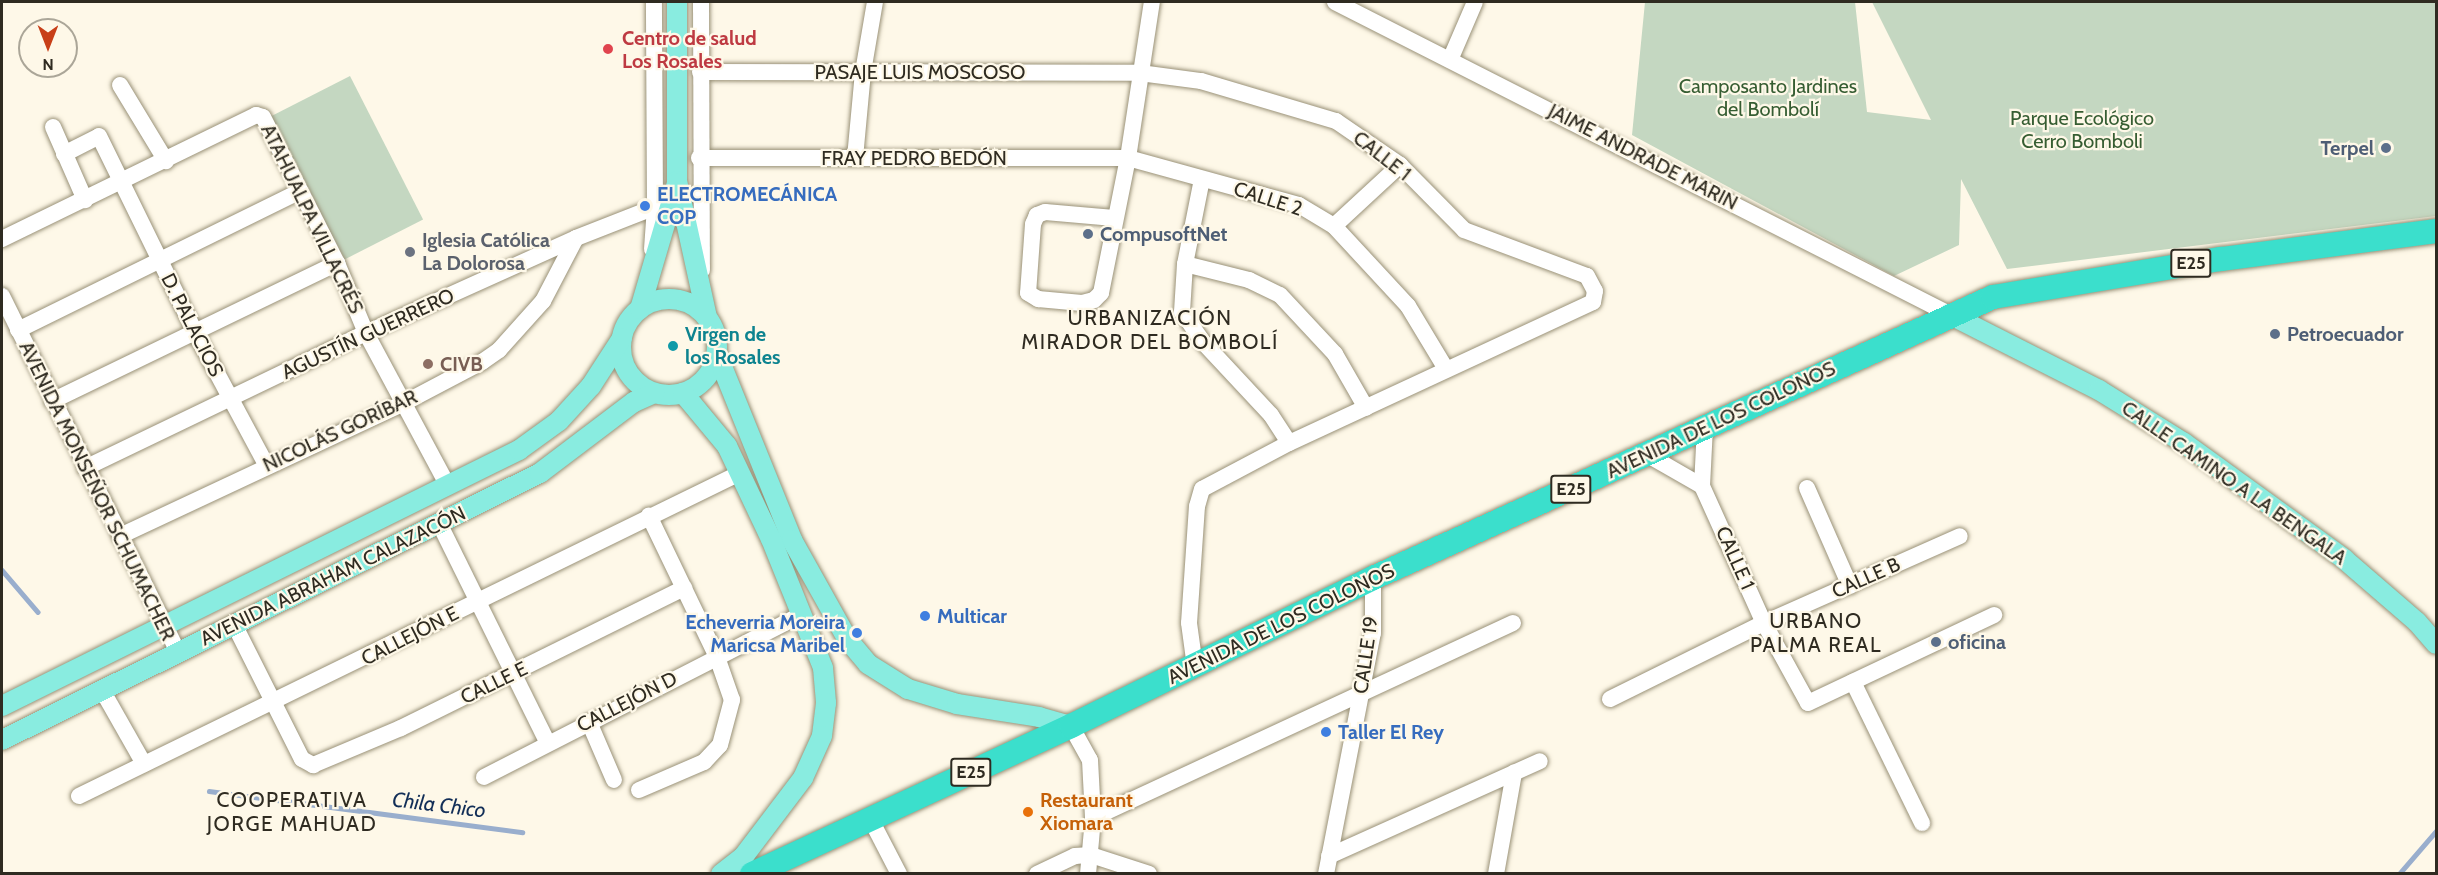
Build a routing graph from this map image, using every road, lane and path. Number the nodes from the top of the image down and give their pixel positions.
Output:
1 (654, 2) edge
2 (677, 2) edge
3 (701, 2) edge
4 (875, 2) edge
5 (1152, 2) edge
6 (1335, 2) edge
7 (1475, 2) edge
8 (1450, 60) junction
9 (700, 72) junction
10 (863, 72) junction
11 (1140, 74) junction
12 (120, 85) dead end
13 (52, 127) dead end
14 (64, 154) junction
15 (699, 158) junction
16 (855, 158) junction
17 (1128, 158) junction
18 (166, 161) junction
19 (1400, 165) junction
20 (1202, 179) junction
21 (677, 181) junction
22 (123, 182) junction
23 (300, 191) junction
24 (85, 200) junction
25 (655, 207) junction
26 (1114, 219) junction
27 (1334, 226) junction
28 (2436, 231) edge
29 (576, 238) junction
30 (2, 239) edge
31 (158, 260) junction
32 (337, 262) junction
33 (1185, 264) junction
34 (649, 273) junction
35 (702, 286) junction
36 (2, 296) edge
37 (640, 309) junction
38 (1949, 314) junction
39 (707, 318) junction
40 (18, 330) junction
41 (195, 332) junction
42 (366, 333) junction
43 (621, 339) junction
44 (717, 354) junction
45 (1446, 369) junction
46 (654, 393) junction
47 (682, 393) junction
48 (230, 399) junction
49 (52, 401) junction
50 (406, 402) junction
51 (1366, 408) junction
52 (1705, 427) junction
53 (1289, 443) junction
54 (1648, 455) junction
55 (267, 466) junction
56 (85, 468) junction
57 (740, 473) junction
58 (448, 486) junction
59 (1702, 486) junction
60 (1807, 488) dead end
61 (649, 516) junction
62 (440, 524) junction
63 (120, 536) junction
64 (1960, 536) dead end
65 (1372, 578) junction
66 (1850, 586) junction
67 (684, 588) junction
68 (478, 601) junction
69 (803, 614) junction
70 (1994, 615) dead end
71 (1513, 622) dead end
72 (1764, 622) junction
73 (234, 624) junction
74 (163, 625) junction
75 (2436, 644) edge
76 (178, 652) junction
77 (717, 657) junction
78 (1195, 667) junction
79 (514, 673) junction
80 (1853, 682) junction
81 (102, 690) junction
82 (1361, 692) junction
83 (1610, 699) dead end
84 (275, 704) junction
85 (2, 706) edge
86 (589, 722) junction
87 (1071, 726) junction
88 (2, 740) edge
89 (547, 742) junction
90 (1540, 761) dead end
91 (144, 764) junction
92 (1514, 773) junction
93 (484, 777) dead end
94 (614, 780) dead end
95 (639, 790) dead end
96 (79, 796) dead end
97 (870, 818) junction
98 (1093, 818) junction
99 (1922, 823) dead end
100 (1091, 855) junction
101 (1329, 856) junction
102 (721, 873) edge
103 (752, 873) edge
104 (899, 873) edge
105 (1037, 873) edge
106 (1088, 873) edge
107 (1149, 873) edge
108 (1326, 873) edge
109 (1496, 873) edge

1 - 25 street
2 - 21 main road
3 - 9 street
4 - 10 street
5 - 11 street
6 - 8 street, JAIME ANDRADE MARIN
7 - 8 street
8 - 38 street, JAIME ANDRADE MARIN
9 - 10 street, PASAJE LUIS MOSCOSO
9 - 15 street
10 - 11 street, PASAJE LUIS MOSCOSO
10 - 16 street
11 - 17 street
11 - 19 street, CALLE 1
12 - 18 street
13 - 14 street
14 - 22 street, D. PALACIOS
14 - 24 street
15 - 16 street, FRAY PEDRO BEDÓN
15 - 35 street
16 - 17 street, FRAY PEDRO BEDÓN
17 - 20 street, CALLE 2
17 - 26 street
18 - 22 street
18 - 23 street, ATAHUALPA VILLACRÉS
19 - 27 street
19 - 45 street, CALLE 1
20 - 27 street, CALLE 2
20 - 33 street
21 - 34 main road
21 - 35 main road
22 - 24 street
22 - 31 street, D. PALACIOS
23 - 31 street
23 - 32 street, ATAHUALPA VILLACRÉS
24 - 30 street
25 - 29 street, AGUSTÍN GUERRERO
25 - 34 street
26 - 26 street
27 - 45 street, CALLE 2
28 - 38 highway, AVENIDA DE LOS COLONOS / E25
29 - 42 street, AGUSTÍN GUERRERO
29 - 50 street, NICOLÁS GORÍBAR
31 - 40 street
31 - 41 street, D. PALACIOS
32 - 41 street
32 - 42 street, ATAHUALPA VILLACRÉS
33 - 51 street
33 - 53 street
34 - 37 main road
35 - 39 main road
36 - 40 street, AVENIDA MONSEÑOR SCHUMACHER
37 - 39 main road
37 - 43 main road
38 - 52 highway, AVENIDA DE LOS COLONOS / E25
38 - 75 main road, CALLE CAMINO A LA BENGALA
39 - 44 main road
40 - 49 street, AVENIDA MONSEÑOR SCHUMACHER
41 - 48 street, D. PALACIOS
41 - 49 street
42 - 48 street, AGUSTÍN GUERRERO
42 - 50 street, ATAHUALPA VILLACRÉS
43 - 46 main road
43 - 58 main road, AVENIDA ABRAHAM CALAZACÓN
44 - 47 main road
44 - 87 main road
45 - 51 street
46 - 47 main road
46 - 62 main road, AVENIDA ABRAHAM CALAZACÓN
47 - 57 main road
48 - 55 street, D. PALACIOS
48 - 56 street, AGUSTÍN GUERRERO
49 - 56 street, AVENIDA MONSEÑOR SCHUMACHER
50 - 55 street, NICOLÁS GORÍBAR
50 - 58 street, ATAHUALPA VILLACRÉS
51 - 53 street
52 - 54 highway, AVENIDA DE LOS COLONOS / E25
52 - 59 street, CALLE 1
53 - 78 street
54 - 59 street
54 - 65 highway, AVENIDA DE LOS COLONOS / E25
55 - 63 street, NICOLÁS GORÍBAR
56 - 63 street, AVENIDA MONSEÑOR SCHUMACHER
57 - 61 street, CALLEJÓN E
57 - 69 main road
58 - 74 main road, AVENIDA ABRAHAM CALAZACÓN
59 - 72 street, CALLE 1
60 - 66 street
61 - 67 street
61 - 68 street, CALLEJÓN E
62 - 68 street
62 - 73 main road, AVENIDA ABRAHAM CALAZACÓN
63 - 74 street, AVENIDA MONSEÑOR SCHUMACHER
64 - 66 street, CALLE B
65 - 78 highway, AVENIDA DE LOS COLONOS / E25
65 - 82 street, CALLE 19
66 - 72 street, CALLE B
67 - 77 street
67 - 79 street, CALLE E
68 - 79 street
68 - 84 street, CALLEJÓN E
69 - 77 street, CALLEJÓN D
69 - 102 main road
70 - 80 street, CALLE 1
71 - 82 street
72 - 80 street, CALLE 1
72 - 83 street, CALLE B
73 - 76 main road, AVENIDA ABRAHAM CALAZACÓN
73 - 84 street
74 - 76 street, AVENIDA MONSEÑOR SCHUMACHER
74 - 85 main road, AVENIDA ABRAHAM CALAZACÓN
76 - 81 main road, AVENIDA ABRAHAM CALAZACÓN
77 - 86 street, CALLEJÓN D
77 - 95 street
78 - 87 highway, AVENIDA DE LOS COLONOS / E25
79 - 84 street, CALLE E
79 - 89 street
80 - 99 street
81 - 88 main road, AVENIDA ABRAHAM CALAZACÓN
81 - 91 street
82 - 98 street
82 - 101 street, CALLE 19
84 - 91 street, CALLEJÓN E
86 - 89 street, CALLEJÓN D
86 - 94 street
87 - 97 highway, AVENIDA DE LOS COLONOS / E25
87 - 98 street
89 - 93 street, CALLEJÓN D
90 - 92 street
91 - 96 street, CALLEJÓN E
92 - 101 street
92 - 109 street
97 - 103 highway, AVENIDA DE LOS COLONOS / E25
97 - 104 street
98 - 100 street
100 - 105 street
100 - 106 street
100 - 107 street
101 - 108 street, CALLE 19

